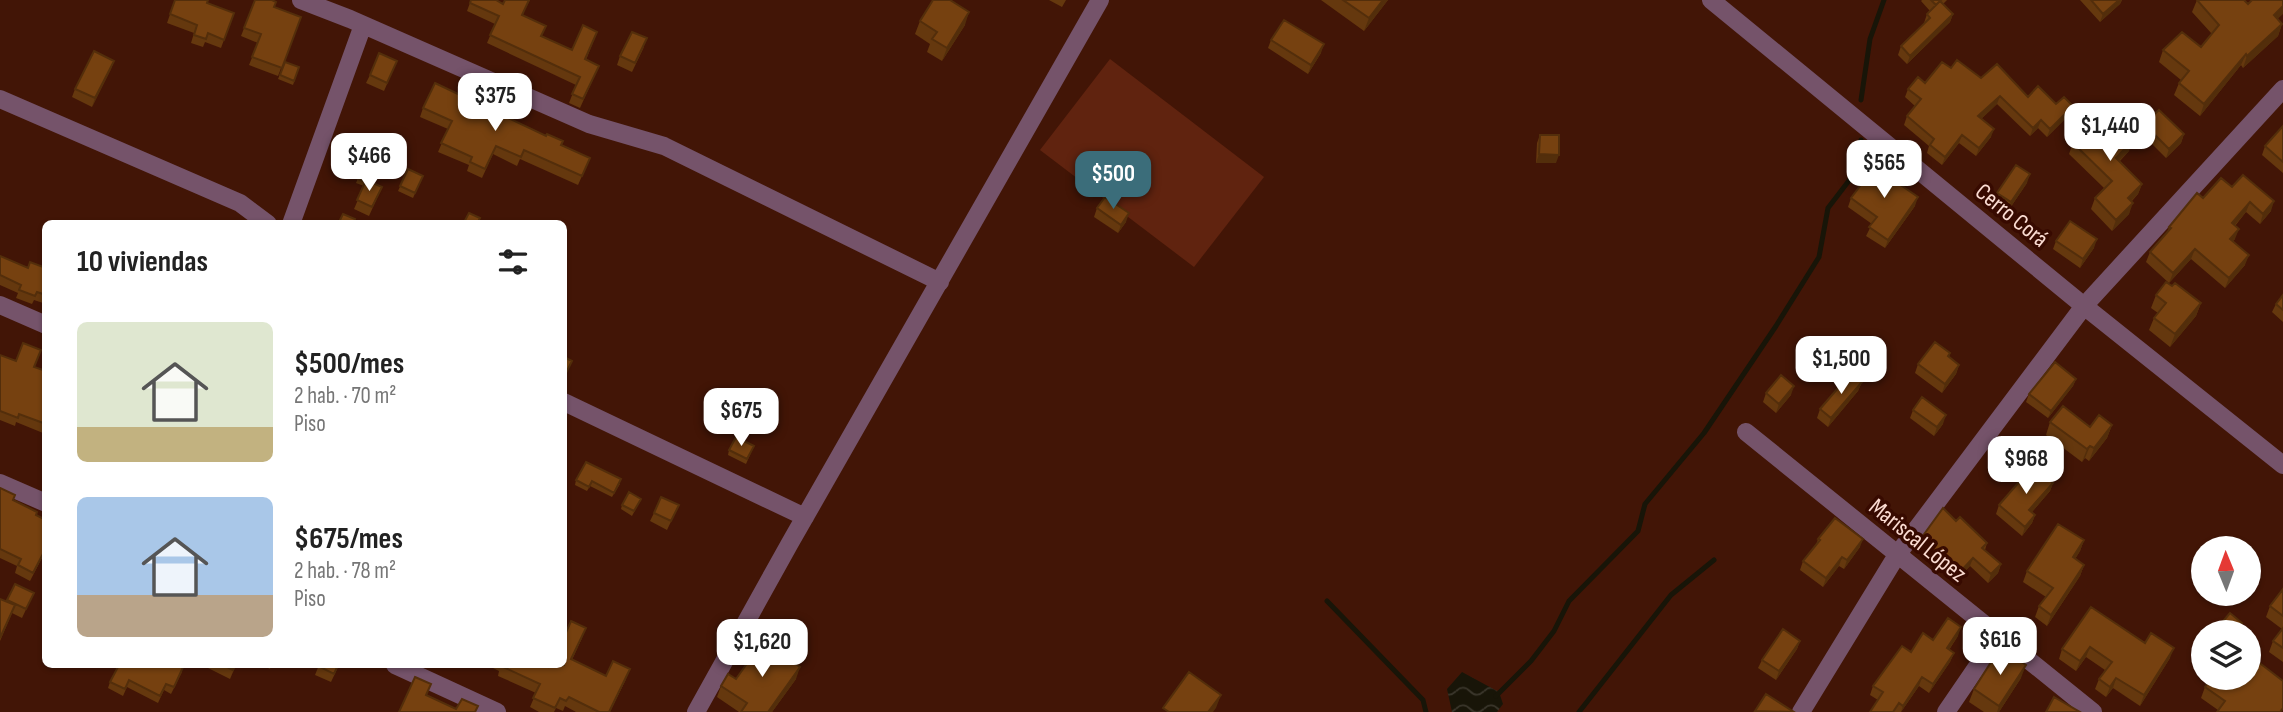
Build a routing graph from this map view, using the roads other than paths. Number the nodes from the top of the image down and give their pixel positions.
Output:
1 (301, 0) edge
2 (1100, 0) edge
3 (1711, 0) edge
4 (363, 25) junction
5 (2283, 89) edge
6 (0, 99) edge
7 (263, 220) edge
8 (292, 220) edge
9 (940, 282) junction
10 (0, 305) edge
11 (2084, 306) junction
12 (42, 323) edge
13 (567, 403) edge
14 (1746, 432) dead end
15 (2283, 465) edge
16 (0, 482) edge
17 (42, 501) edge
18 (805, 517) junction
19 (1897, 555) junction
20 (1998, 636) junction
21 (401, 668) edge
22 (496, 712) edge
23 (696, 712) edge
24 (1801, 712) edge
25 (1946, 712) edge
26 (2093, 712) edge

1 - 4 street
2 - 9 street
3 - 11 street, Cerro Corá
4 - 8 street
4 - 9 street
5 - 11 street
6 - 7 street
9 - 18 street
10 - 12 street
11 - 15 street, Cerro Corá
11 - 19 street
13 - 18 street
14 - 19 street, Mariscal López
16 - 17 street
18 - 23 street
19 - 20 street, Mariscal López
19 - 24 street
20 - 25 street
20 - 26 street, Mariscal López
21 - 22 street

